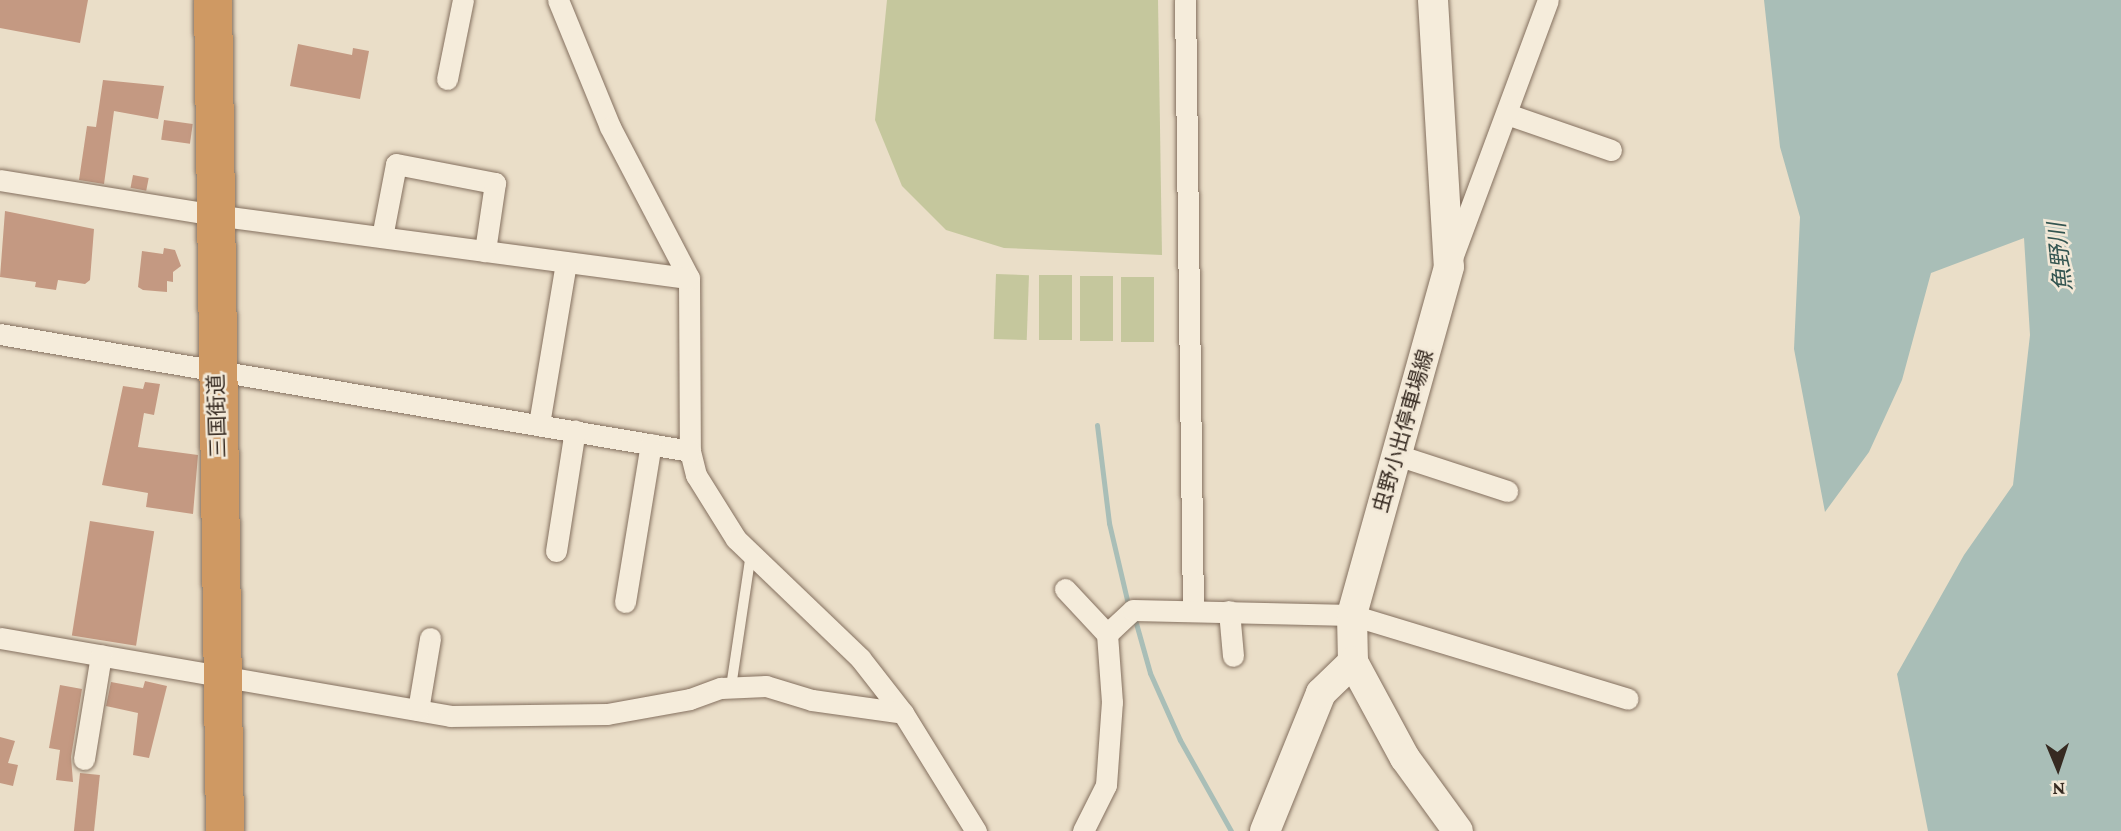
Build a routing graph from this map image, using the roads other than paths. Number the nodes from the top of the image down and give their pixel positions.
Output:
1 (213, 0) edge
2 (463, 0) edge
3 (558, 0) edge
4 (1185, 0) edge
5 (1433, 0) edge
6 (1548, 0) edge
7 (447, 79) dead end
8 (1507, 114) junction
9 (1611, 150) dead end
10 (0, 180) edge
11 (215, 215) junction
12 (382, 237) junction
13 (485, 251) junction
14 (566, 262) junction
15 (1449, 267) junction
16 (689, 278) junction
17 (0, 334) edge
18 (216, 374) junction
19 (539, 424) junction
20 (575, 430) junction
21 (652, 444) junction
22 (690, 451) junction
23 (1397, 454) junction
24 (1507, 491) dead end
25 (556, 551) dead end
26 (751, 553) junction
27 (1065, 589) dead end
28 (625, 602) dead end
29 (1193, 610) junction
30 (1229, 611) junction
31 (1352, 615) junction
32 (1121, 621) junction
33 (0, 638) edge
34 (430, 638) dead end
35 (101, 655) junction
36 (1233, 656) dead end
37 (1353, 662) junction
38 (226, 676) junction
39 (730, 687) junction
40 (1628, 699) dead end
41 (418, 710) junction
42 (903, 713) junction
43 (84, 759) dead end
44 (225, 831) edge
45 (976, 831) edge
46 (1083, 831) edge
47 (1265, 831) edge
48 (1458, 831) edge

1 - 11 highway, 三国街道
2 - 7 street
3 - 16 street
4 - 29 street
5 - 15 main road, 虫野小出停車場線
6 - 8 street
8 - 9 street
8 - 15 street
10 - 11 street
11 - 12 street
11 - 18 highway, 三国街道
12 - 13 street
12 - 13 street
13 - 14 street
14 - 16 street
14 - 19 street
15 - 23 main road, 虫野小出停車場線
16 - 22 street
17 - 18 street
18 - 19 street
18 - 38 highway, 三国街道
19 - 20 street
20 - 21 street
20 - 25 street
21 - 22 street
21 - 28 street
22 - 26 street
23 - 24 street
23 - 31 main road, 虫野小出停車場線
26 - 39 lane
26 - 42 street
27 - 32 street
29 - 30 street
29 - 32 street
30 - 31 street
30 - 36 street
31 - 37 main road, 虫野小出停車場線
31 - 40 street
32 - 46 street
33 - 35 street
34 - 41 street
35 - 38 street
35 - 43 street
37 - 47 main road
37 - 48 main road, 虫野小出停車場線
38 - 41 street
38 - 44 highway, 三国街道
39 - 41 street
39 - 42 street
42 - 45 street

